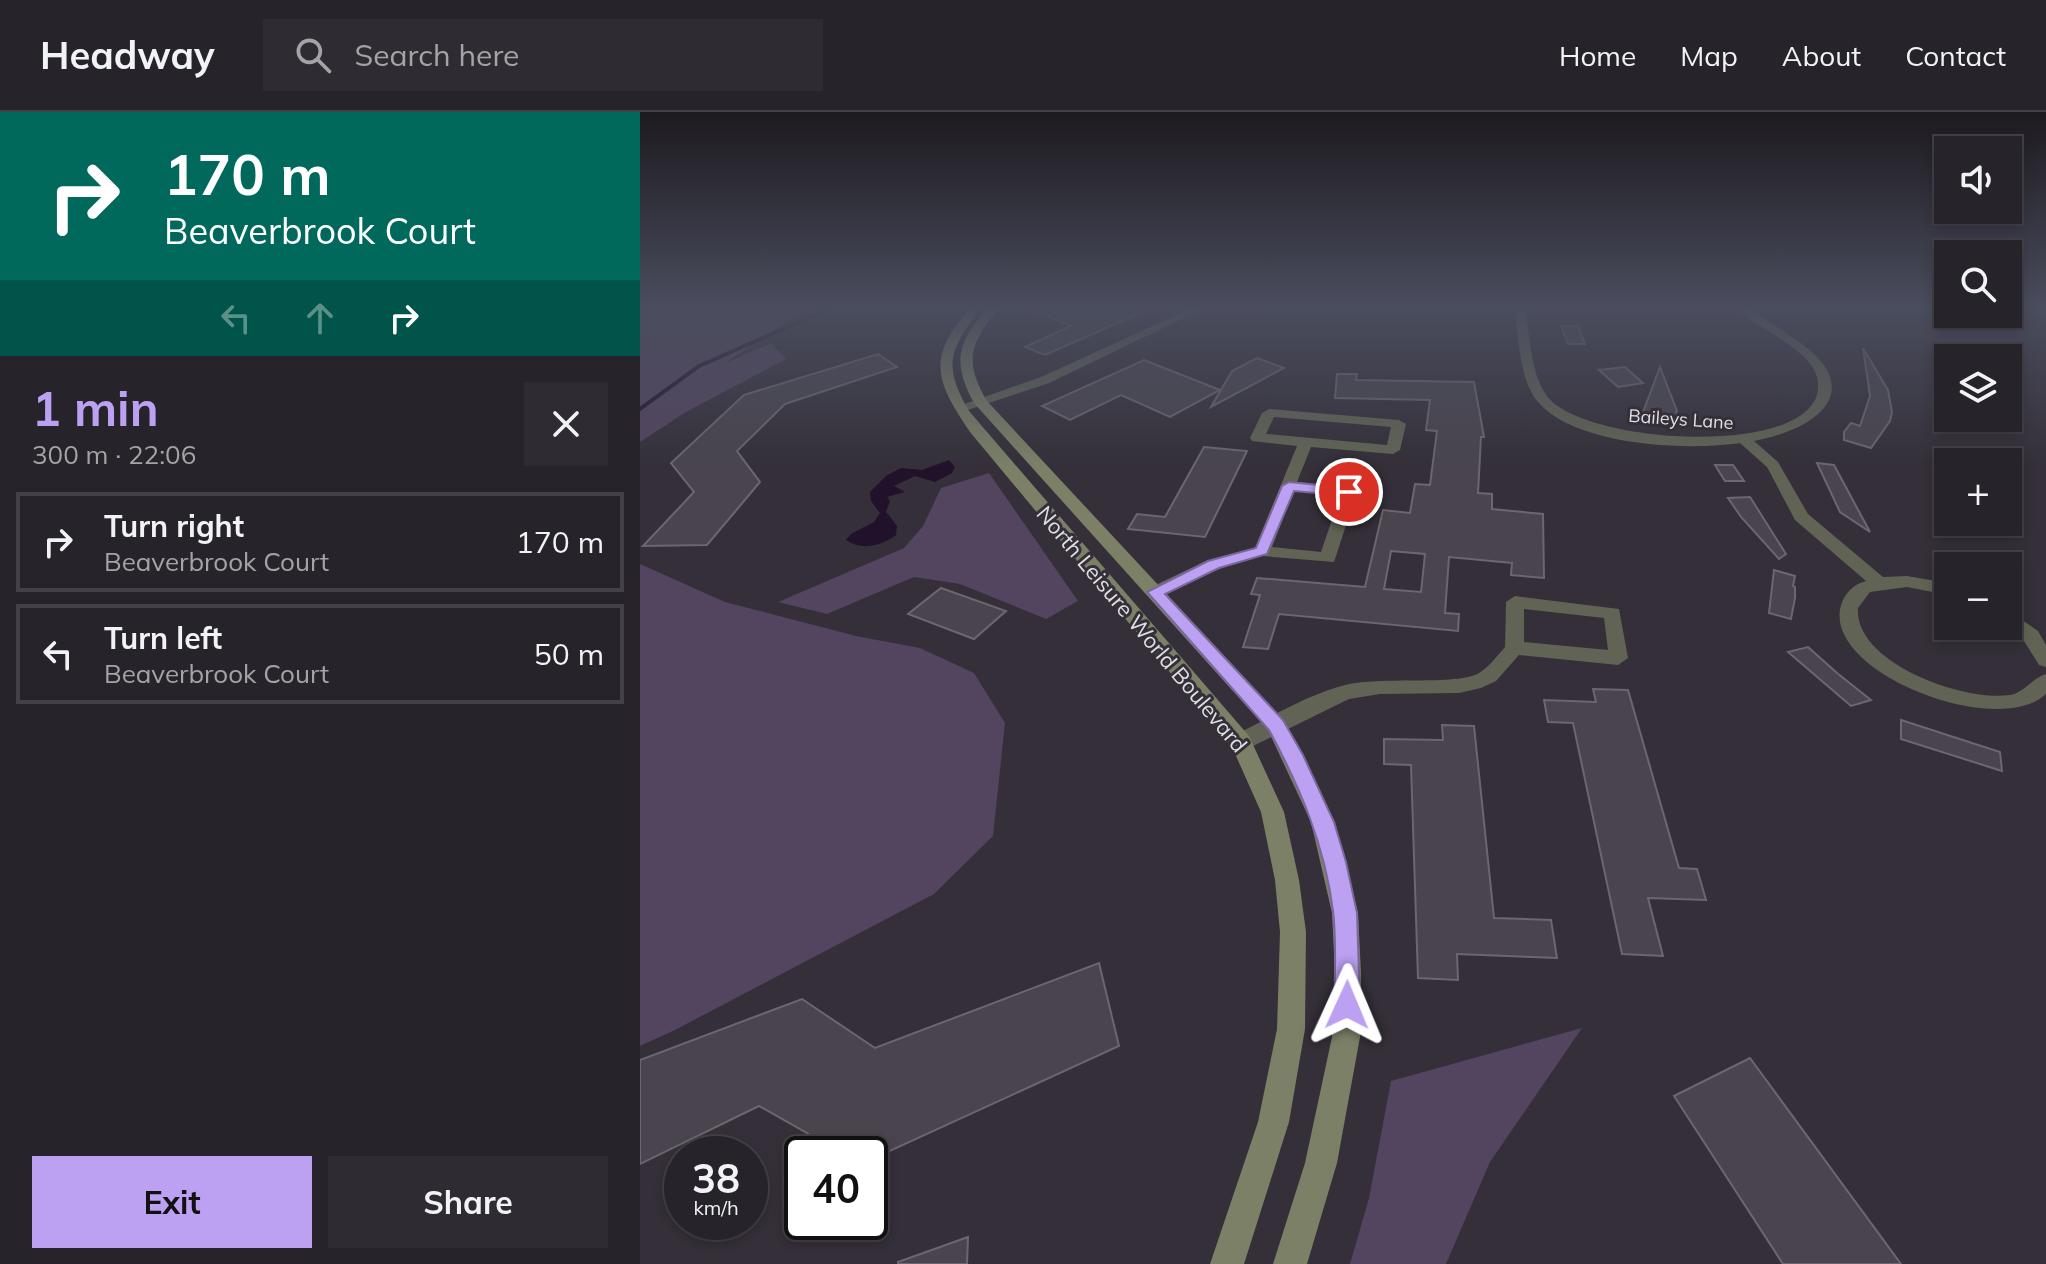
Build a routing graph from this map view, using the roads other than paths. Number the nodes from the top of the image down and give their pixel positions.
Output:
1 (945, 361) edge
2 (965, 361) edge
3 (1086, 361) edge
4 (1531, 361) edge
5 (1812, 361) edge
6 (971, 405) junction
7 (1746, 441) junction
8 (1306, 442) junction
9 (1289, 486) junction
10 (1262, 551) junction
11 (1880, 583) junction
12 (1934, 586) edge
13 (1155, 592) junction
14 (2022, 628) edge
15 (1514, 648) junction
16 (2046, 660) edge
17 (2046, 681) edge
18 (1276, 725) junction
19 (1241, 742) junction
20 (1227, 1264) edge
21 (1290, 1264) edge

1 - 6 street, North Leisure World Boulevard
2 - 6 street, North Leisure World Boulevard
3 - 6 street
4 - 7 street, Baileys Lane
5 - 7 street, Baileys Lane
6 - 13 street, North Leisure World Boulevard
6 - 19 street, North Leisure World Boulevard
7 - 11 street
8 - 8 street
8 - 9 street
9 - 10 street
9 - 10 street
10 - 13 street
11 - 12 street
11 - 17 street
13 - 18 street, North Leisure World Boulevard
14 - 16 street
15 - 15 street
15 - 18 street
18 - 19 street
18 - 21 street, North Leisure World Boulevard
19 - 20 street, North Leisure World Boulevard

